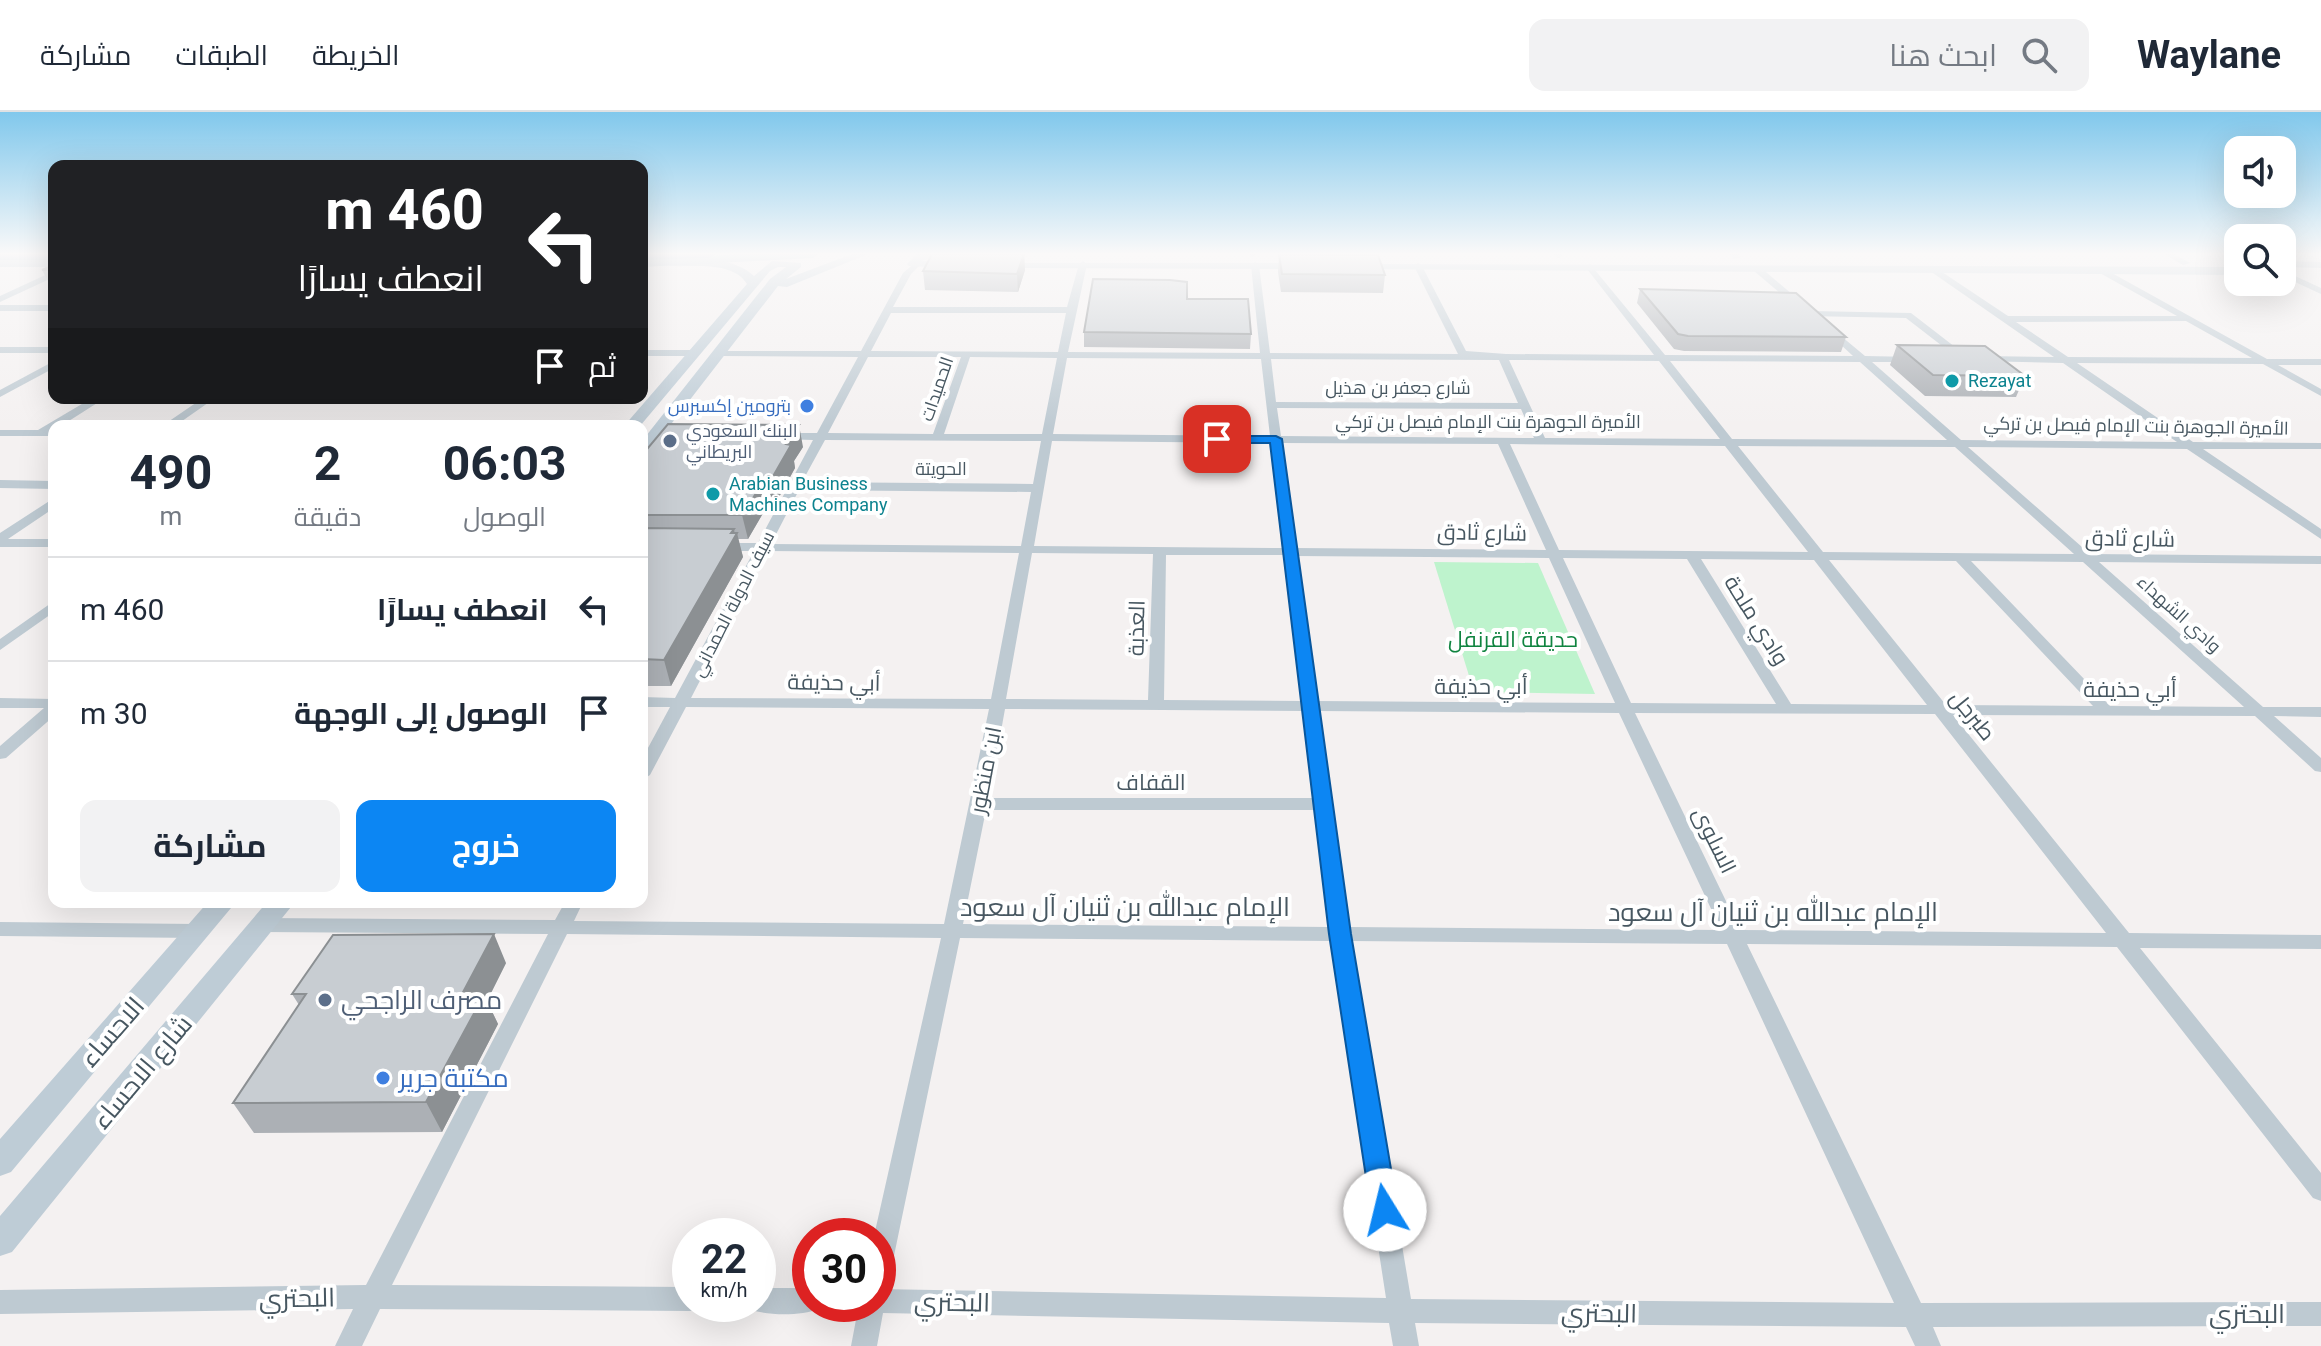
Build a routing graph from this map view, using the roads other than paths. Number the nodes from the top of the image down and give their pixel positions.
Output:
1 (730, 312) edge
2 (753, 312) edge
3 (887, 312) edge
4 (1071, 312) edge
5 (1259, 312) edge
6 (1441, 312) edge
7 (1625, 312) edge
8 (1808, 312) edge
9 (1994, 312) edge
10 (2174, 312) edge
11 (1811, 314) junction
12 (2005, 319) junction
13 (2187, 319) junction
14 (0, 350) edge
15 (48, 350) edge
16 (648, 353) edge
17 (695, 353) junction
18 (720, 353) junction
19 (967, 353) junction
20 (1064, 353) junction
21 (866, 354) junction
22 (1264, 354) junction
23 (1502, 356) junction
24 (1662, 358) junction
25 (1862, 358) junction
26 (1922, 359) edge
27 (1951, 359) edge
28 (1966, 359) junction
29 (2066, 360) junction
30 (2265, 361) junction
31 (2321, 362) edge
32 (48, 367) edge
33 (2321, 393) edge
34 (0, 394) edge
35 (90, 404) edge
36 (201, 404) edge
37 (1271, 405) junction
38 (1526, 406) junction
39 (63, 420) edge
40 (177, 420) edge
41 (637, 420) edge
42 (48, 429) edge
43 (0, 433) edge
44 (40, 434) junction
45 (48, 434) edge
46 (771, 436) edge
47 (821, 436) junction
48 (938, 436) junction
49 (1047, 437) junction
50 (1276, 439) junction
51 (1502, 440) junction
52 (1541, 440) junction
53 (1729, 441) junction
54 (1958, 442) junction
55 (2191, 445) junction
56 (648, 446) edge
57 (2321, 446) edge
58 (0, 484) edge
59 (48, 485) edge
60 (795, 486) junction
61 (1038, 488) junction
62 (48, 506) edge
63 (2321, 535) edge
64 (0, 541) edge
65 (48, 543) edge
66 (699, 547) edge
67 (761, 548) junction
68 (1027, 549) junction
69 (1160, 549) junction
70 (1289, 550) junction
71 (1554, 553) junction
72 (1691, 554) junction
73 (1819, 555) junction
74 (1959, 556) junction
75 (2089, 558) junction
76 (2321, 560) edge
77 (48, 610) edge
78 (0, 646) edge
79 (648, 702) edge
80 (0, 703) edge
81 (682, 703) junction
82 (48, 706) edge
83 (997, 706) junction
84 (1156, 707) junction
85 (1309, 708) junction
86 (1625, 708) junction
87 (1786, 708) junction
88 (1940, 710) junction
89 (2105, 710) junction
90 (48, 711) edge
91 (2260, 711) junction
92 (2321, 712) edge
93 (0, 754) edge
94 (648, 764) edge
95 (2321, 767) edge
96 (979, 804) junction
97 (1324, 804) junction
98 (218, 908) edge
99 (571, 908) edge
100 (273, 913) edge
101 (0, 929) edge
102 (559, 929) junction
103 (198, 931) junction
104 (952, 932) junction
105 (1340, 934) junction
106 (1735, 937) junction
107 (2125, 940) junction
108 (2321, 942) edge
109 (0, 1162) edge
110 (2321, 1191) edge
111 (890, 1218) edge
112 (0, 1241) edge
113 (372, 1297) junction
114 (672, 1299) edge
115 (896, 1301) edge
116 (0, 1302) edge
117 (1401, 1311) junction
118 (2321, 1314) edge
119 (1914, 1315) junction
120 (869, 1322) edge
121 (348, 1346) edge
122 (864, 1346) edge
123 (1406, 1346) edge
124 (1928, 1346) edge

1 - 17 main road
2 - 18 main road
3 - 21 street, سيف الدولة الحمداني
4 - 20 street, ابن منظور
5 - 22 street
6 - 23 street
7 - 24 street, طبرجل
8 - 11 street, وادي الشهداء
9 - 12 street
10 - 13 street
11 - 25 street, وادي الشهداء
11 - 28 street
12 - 13 street
12 - 29 street
13 - 30 street
14 - 15 street
16 - 17 street
17 - 41 main road
18 - 21 street
18 - 56 main road
19 - 20 street
19 - 21 street
19 - 48 street, الحميدات
20 - 22 street
20 - 49 street, ابن منظور
21 - 47 street, سيف الدولة الحمداني
22 - 23 street
22 - 37 street
23 - 24 street
23 - 38 street
24 - 25 street
24 - 53 street, طبرجل
25 - 26 street
25 - 54 street, وادي الشهداء
27 - 28 street
28 - 29 street
29 - 30 street
29 - 55 street
30 - 31 street
30 - 33 street
32 - 34 street
35 - 39 street
36 - 40 street
37 - 38 street, شارع جعفر بن هذيل
37 - 50 street
38 - 52 street
42 - 44 street
43 - 44 street
44 - 45 street
46 - 47 street, الأميرة الجوهرة بنت الإمام فيصل بن تركي
47 - 48 street, الأميرة الجوهرة بنت الإمام فيصل بن تركي
47 - 60 street, سيف الدولة الحمداني
48 - 49 street, الأميرة الجوهرة بنت الإمام فيصل بن تركي
49 - 50 street, الأميرة الجوهرة بنت الإمام فيصل بن تركي
49 - 61 street, ابن منظور
50 - 51 street, الأميرة الجوهرة بنت الإمام فيصل بن تركي
50 - 70 street
51 - 52 street, الأميرة الجوهرة بنت الإمام فيصل بن تركي
51 - 71 street, السلوى
52 - 53 street, الأميرة الجوهرة بنت الإمام فيصل بن تركي
53 - 54 street, الأميرة الجوهرة بنت الإمام فيصل بن تركي
53 - 73 street, طبرجل
54 - 55 street, الأميرة الجوهرة بنت الإمام فيصل بن تركي
54 - 75 street, وادي الشهداء
55 - 57 street, الأميرة الجوهرة بنت الإمام فيصل بن تركي
55 - 63 street
58 - 59 street
60 - 61 street, الحويتة
60 - 67 street, سيف الدولة الحمداني
61 - 68 street, ابن منظور
62 - 64 street
64 - 65 street
66 - 67 street, شارع ثادق
67 - 68 street, شارع ثادق
67 - 81 street, سيف الدولة الحمداني
68 - 69 street, شارع ثادق
68 - 83 street, ابن منظور
69 - 70 street, شارع ثادق
69 - 84 street, العذبة
70 - 71 street, شارع ثادق
70 - 85 street
71 - 72 street, شارع ثادق
71 - 86 street, السلوى
72 - 73 street, شارع ثادق
72 - 87 street, وادي ملحة
73 - 74 street, شارع ثادق
73 - 88 street, طبرجل
74 - 75 street, شارع ثادق
74 - 89 street
75 - 76 street, شارع ثادق
75 - 91 street, وادي الشهداء
77 - 78 street
79 - 81 street, أبي حذيفة
80 - 82 street
81 - 83 street, أبي حذيفة
81 - 94 street, سيف الدولة الحمداني
83 - 84 street, أبي حذيفة
83 - 96 street, ابن منظور
84 - 85 street, أبي حذيفة
85 - 86 street, أبي حذيفة
85 - 97 street
86 - 87 street, أبي حذيفة
86 - 106 street, السلوى
87 - 88 street, أبي حذيفة
88 - 89 street, أبي حذيفة
88 - 107 street, طبرجل
89 - 91 street, أبي حذيفة
90 - 93 street
91 - 92 street, أبي حذيفة
91 - 95 street, وادي الشهداء
96 - 97 street, القفاف
96 - 104 street, ابن منظور
97 - 105 street
98 - 103 main road, الاحساء
99 - 102 street
100 - 102 street, الإمام عبدالله بن ثنيان آل سعود
100 - 112 main road, شارع الاحساء
101 - 103 street
102 - 104 street, الإمام عبدالله بن ثنيان آل سعود
102 - 113 street
103 - 109 main road, الاحساء
104 - 105 street, الإمام عبدالله بن ثنيان آل سعود
104 - 111 street, ابن منظور
105 - 106 street, الإمام عبدالله بن ثنيان آل سعود
105 - 117 street
106 - 107 street, الإمام عبدالله بن ثنيان آل سعود
106 - 119 street, السلوى
107 - 108 street, الإمام عبدالله بن ثنيان آل سعود
107 - 110 street, طبرجل
113 - 114 street, البحتري
113 - 116 street, البحتري
113 - 121 street
115 - 117 street, البحتري
117 - 119 street, البحتري
117 - 123 street
118 - 119 street, البحتري
119 - 124 street, السلوى
120 - 122 street

